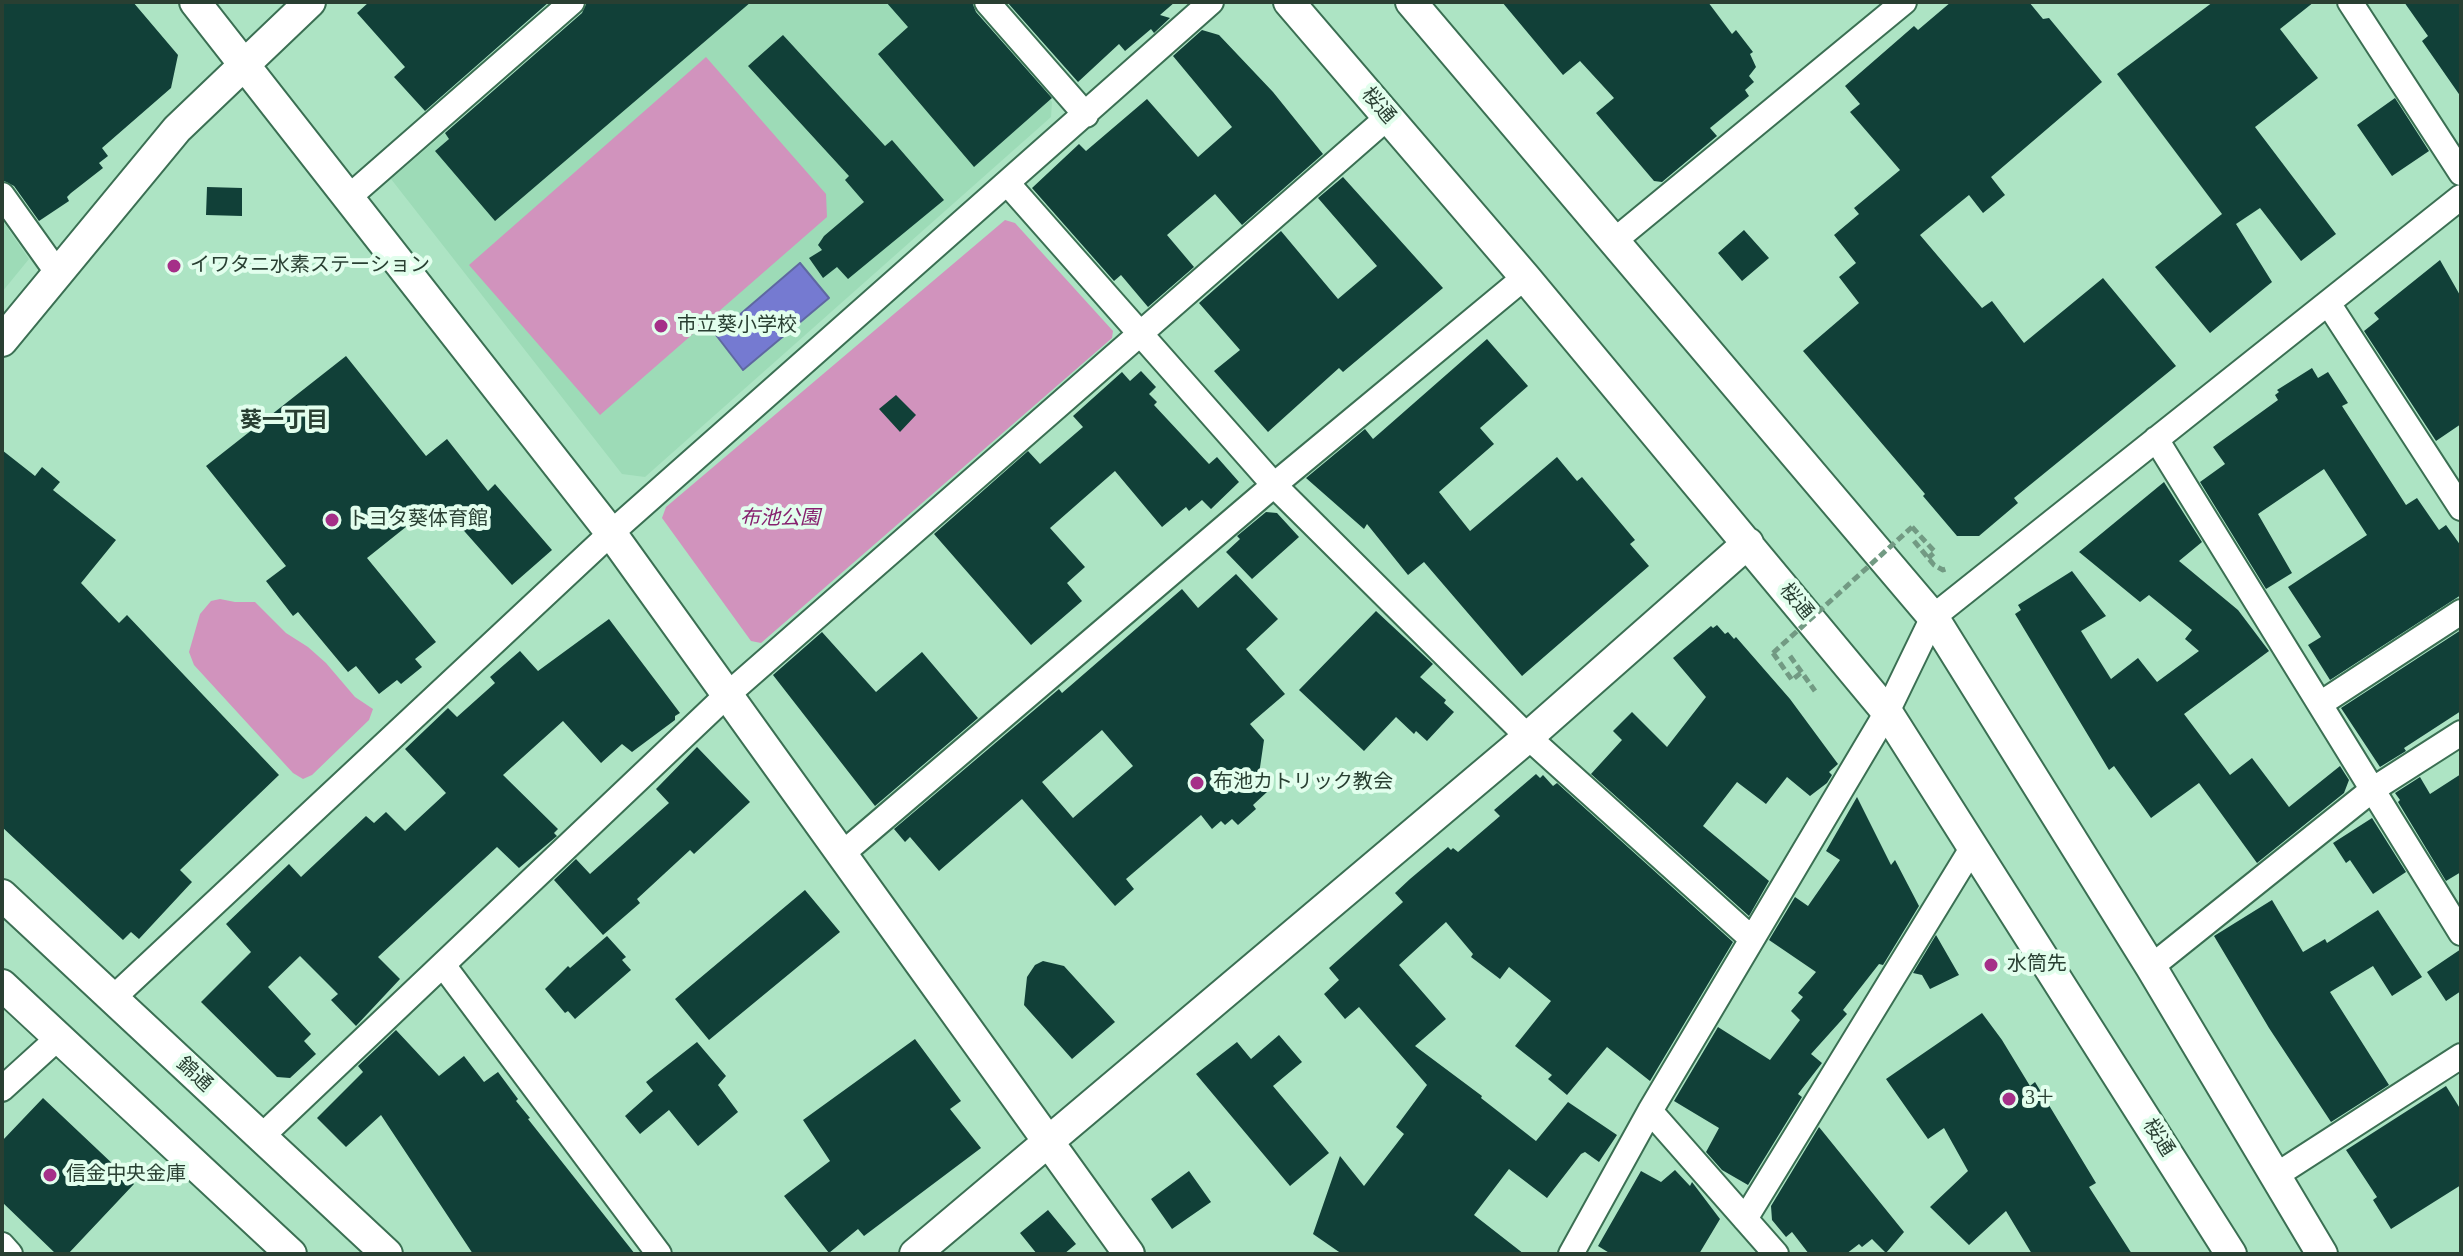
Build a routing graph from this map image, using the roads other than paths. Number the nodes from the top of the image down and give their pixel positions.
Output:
1 (195, 2) edge
2 (310, 2) edge
3 (572, 2) edge
4 (987, 2) edge
5 (1211, 2) edge
6 (1289, 2) edge
7 (1411, 2) edge
8 (1904, 2) edge
9 (2350, 2) edge
10 (246, 65) junction
11 (1086, 115) junction
12 (1388, 117) junction
13 (2461, 173) edge
14 (1008, 184) junction
15 (2, 195) edge
16 (349, 197) junction
17 (2461, 197) edge
18 (1614, 241) junction
19 (57, 272) junction
20 (1525, 277) junction
21 (2328, 303) junction
22 (1141, 332) junction
23 (2, 341) edge
24 (2156, 439) junction
25 (1274, 485) junction
26 (2460, 503) edge
27 (611, 533) junction
28 (1748, 543) junction
29 (2461, 612) edge
30 (1933, 617) junction
31 (727, 695) junction
32 (2320, 704) junction
33 (1887, 712) junction
34 (2461, 733) edge
35 (1528, 737) junction
36 (2372, 790) junction
37 (1974, 845) junction
38 (842, 854) junction
39 (2, 895) edge
40 (2461, 933) edge
41 (1752, 939) junction
42 (443, 965) junction
43 (2151, 967) junction
44 (2, 985) edge
45 (112, 999) junction
46 (58, 1038) junction
47 (2458, 1066) edge
48 (2, 1089) edge
49 (1650, 1111) junction
50 (261, 1137) junction
51 (1047, 1142) junction
52 (2275, 1176) junction
53 (1745, 1219) junction
54 (2, 1245) edge
55 (10, 1254) edge
56 (291, 1254) edge
57 (387, 1254) edge
58 (659, 1254) edge
59 (915, 1254) edge
60 (1129, 1254) edge
61 (1571, 1254) edge
62 (1776, 1254) edge
63 (2231, 1254) edge
64 (2322, 1254) edge

1 - 10 street
2 - 10 street
3 - 16 street
4 - 11 street
5 - 11 street
6 - 12 street, 桜通
7 - 18 street
8 - 18 street
9 - 13 street
10 - 16 street
10 - 19 street
11 - 14 street
12 - 20 street, 桜通
12 - 22 street
14 - 22 street
14 - 27 street
15 - 19 street
16 - 27 street
17 - 21 street
18 - 30 street
19 - 23 street
20 - 25 street
20 - 28 street, 桜通
21 - 24 street
21 - 26 street
22 - 25 street
22 - 31 street
24 - 30 street
24 - 32 street
25 - 35 street
25 - 38 street
27 - 31 street
27 - 45 street
28 - 33 street, 桜通
28 - 35 street
29 - 32 street
30 - 33 street
30 - 43 street
31 - 38 street
31 - 42 street
32 - 36 street
33 - 37 street, 桜通
33 - 41 street
34 - 36 street
35 - 41 street
35 - 51 street
36 - 40 street
36 - 43 street
37 - 53 street
37 - 63 street, 桜通
38 - 51 street
39 - 45 street, 錦通
41 - 49 street
42 - 50 street
42 - 58 street
43 - 52 street
44 - 46 street
45 - 50 street, 錦通
46 - 48 street
46 - 56 street
47 - 52 street
49 - 53 street
49 - 61 street
50 - 57 street, 錦通
51 - 59 street
51 - 60 street
52 - 64 street
53 - 62 street
54 - 55 street

